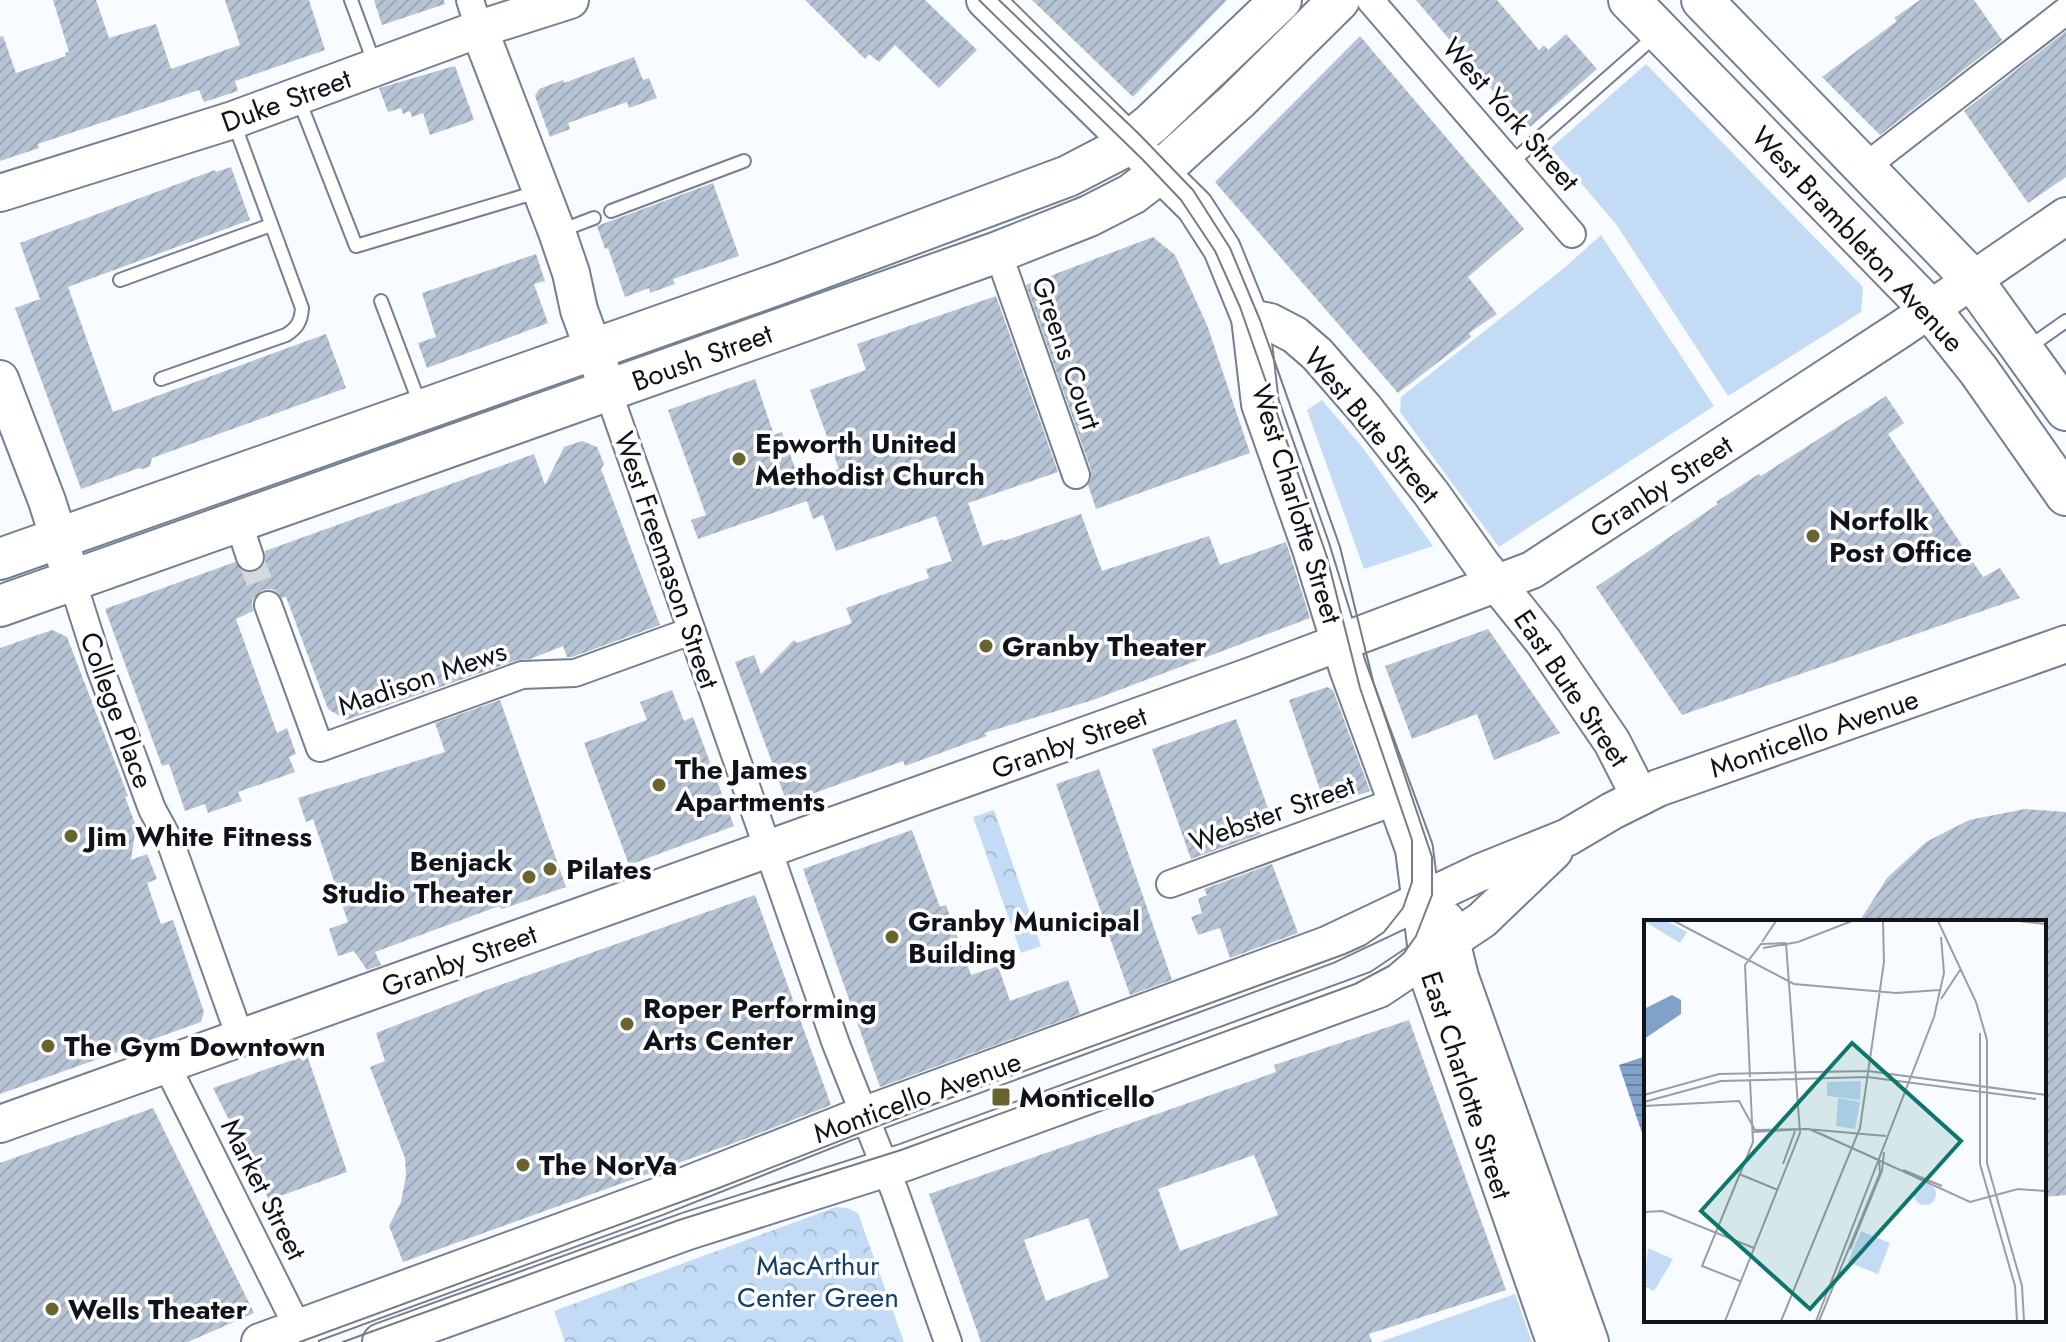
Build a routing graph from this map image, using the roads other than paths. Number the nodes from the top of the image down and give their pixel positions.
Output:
1 (351, 0) edge
2 (570, 0) edge
3 (985, 0) edge
4 (1281, 0) edge
5 (1339, 0) edge
6 (1370, 0) edge
7 (1629, 0) edge
8 (1702, 0) edge
9 (2066, 11) edge
10 (474, 15) edge
11 (1660, 32) junction
12 (376, 68) junction
13 (298, 97) junction
14 (233, 120) junction
15 (1130, 141) junction
16 (744, 161) dead end
17 (1511, 163) junction
18 (1865, 167) junction
19 (1161, 172) junction
20 (540, 191) junction
21 (0, 193) edge
22 (611, 211) dead end
23 (2066, 216) edge
24 (594, 218) dead end
25 (271, 225) junction
26 (557, 232) junction
27 (1572, 234) dead end
28 (998, 252) junction
29 (1971, 278) junction
30 (120, 280) dead end
31 (381, 301) dead end
32 (1929, 308) junction
33 (1250, 318) junction
34 (2066, 321) edge
35 (593, 348) junction
36 (2024, 351) junction
37 (0, 379) edge
38 (161, 379) dead end
39 (608, 391) junction
40 (422, 410) junction
41 (2066, 410) edge
42 (1076, 475) dead end
43 (2066, 495) edge
44 (59, 538) junction
45 (0, 559) edge
46 (72, 580) junction
47 (1497, 583) junction
48 (268, 605) tunnel mouth
49 (0, 606) edge
50 (691, 631) junction
51 (1340, 643) junction
52 (2066, 644) edge
53 (1640, 797) junction
54 (1397, 801) junction
55 (1568, 837) junction
56 (768, 849) junction
57 (1170, 884) dead end
58 (1431, 896) junction
59 (1438, 950) junction
60 (240, 1037) junction
61 (166, 1064) junction
62 (865, 1116) junction
63 (0, 1124) edge
64 (885, 1169) junction
65 (302, 1335) edge
66 (395, 1339) edge
67 (260, 1342) edge
68 (948, 1342) edge
69 (1555, 1342) edge
70 (1590, 1342) edge

1 - 12 lane
2 - 10 street, Duke Street
3 - 15 street
4 - 15 main road, Boush Street
5 - 19 main road, Boush Street
6 - 17 street, West York Street
7 - 11 main road, West Brambleton Avenue
8 - 18 main road, West Brambleton Avenue
9 - 18 street
10 - 12 street, Duke Street
10 - 20 street, West Freemason Street
11 - 17 lane
11 - 32 main road, West Brambleton Avenue
12 - 13 street, Duke Street
13 - 14 street, Duke Street
13 - 20 lane
14 - 21 street, Duke Street
14 - 25 lane
15 - 19 street
15 - 35 main road, Boush Street
16 - 22 lane
17 - 27 street, West York Street
18 - 29 main road, West Brambleton Avenue
19 - 28 main road, Boush Street
19 - 33 street
20 - 26 street, West Freemason Street
23 - 29 street, Granby Street
24 - 26 lane
25 - 30 lane
25 - 38 lane
26 - 35 street, West Freemason Street
28 - 39 main road, Boush Street
28 - 42 street, Greens Court
29 - 32 street, Granby Street
29 - 36 main road, West Brambleton Avenue
31 - 40 lane
32 - 43 main road, West Brambleton Avenue
32 - 47 street, Granby Street
33 - 47 street, West Bute Street
33 - 51 street, West Charlotte Street
34 - 36 lane
35 - 39 street, West Freemason Street
35 - 40 main road, Boush Street
36 - 41 main road, West Brambleton Avenue
37 - 44 street, College Place
39 - 46 main road, Boush Street
39 - 50 street, West Freemason Street
40 - 44 main road, Boush Street
44 - 45 main road, Boush Street
44 - 46 street, College Place
46 - 49 main road, Boush Street
46 - 60 street, College Place
47 - 51 street, Granby Street
47 - 53 street, East Bute Street
48 - 50 street, Madison Mews
50 - 56 street, West Freemason Street
51 - 54 street, East Charlotte Street
51 - 56 street, Granby Street
52 - 53 street, Monticello Avenue
53 - 55 street, Monticello Avenue
54 - 57 street, Webster Street
54 - 58 street, East Charlotte Street
55 - 58 street, Monticello Avenue
55 - 59 street, Monticello Avenue
56 - 60 street, Granby Street
56 - 62 street, West Freemason Street
58 - 59 street, East Charlotte Street
58 - 62 street, Monticello Avenue
59 - 64 street, Monticello Avenue
59 - 69 street, East Charlotte Street
59 - 70 street, East Charlotte Street
60 - 61 street, Granby Street
61 - 63 street, Granby Street
61 - 65 street, Market Street
62 - 64 street, West Freemason Street
62 - 65 street, Monticello Avenue
64 - 66 street, Monticello Avenue
64 - 68 street, West Freemason Street
65 - 67 street, Monticello Avenue

